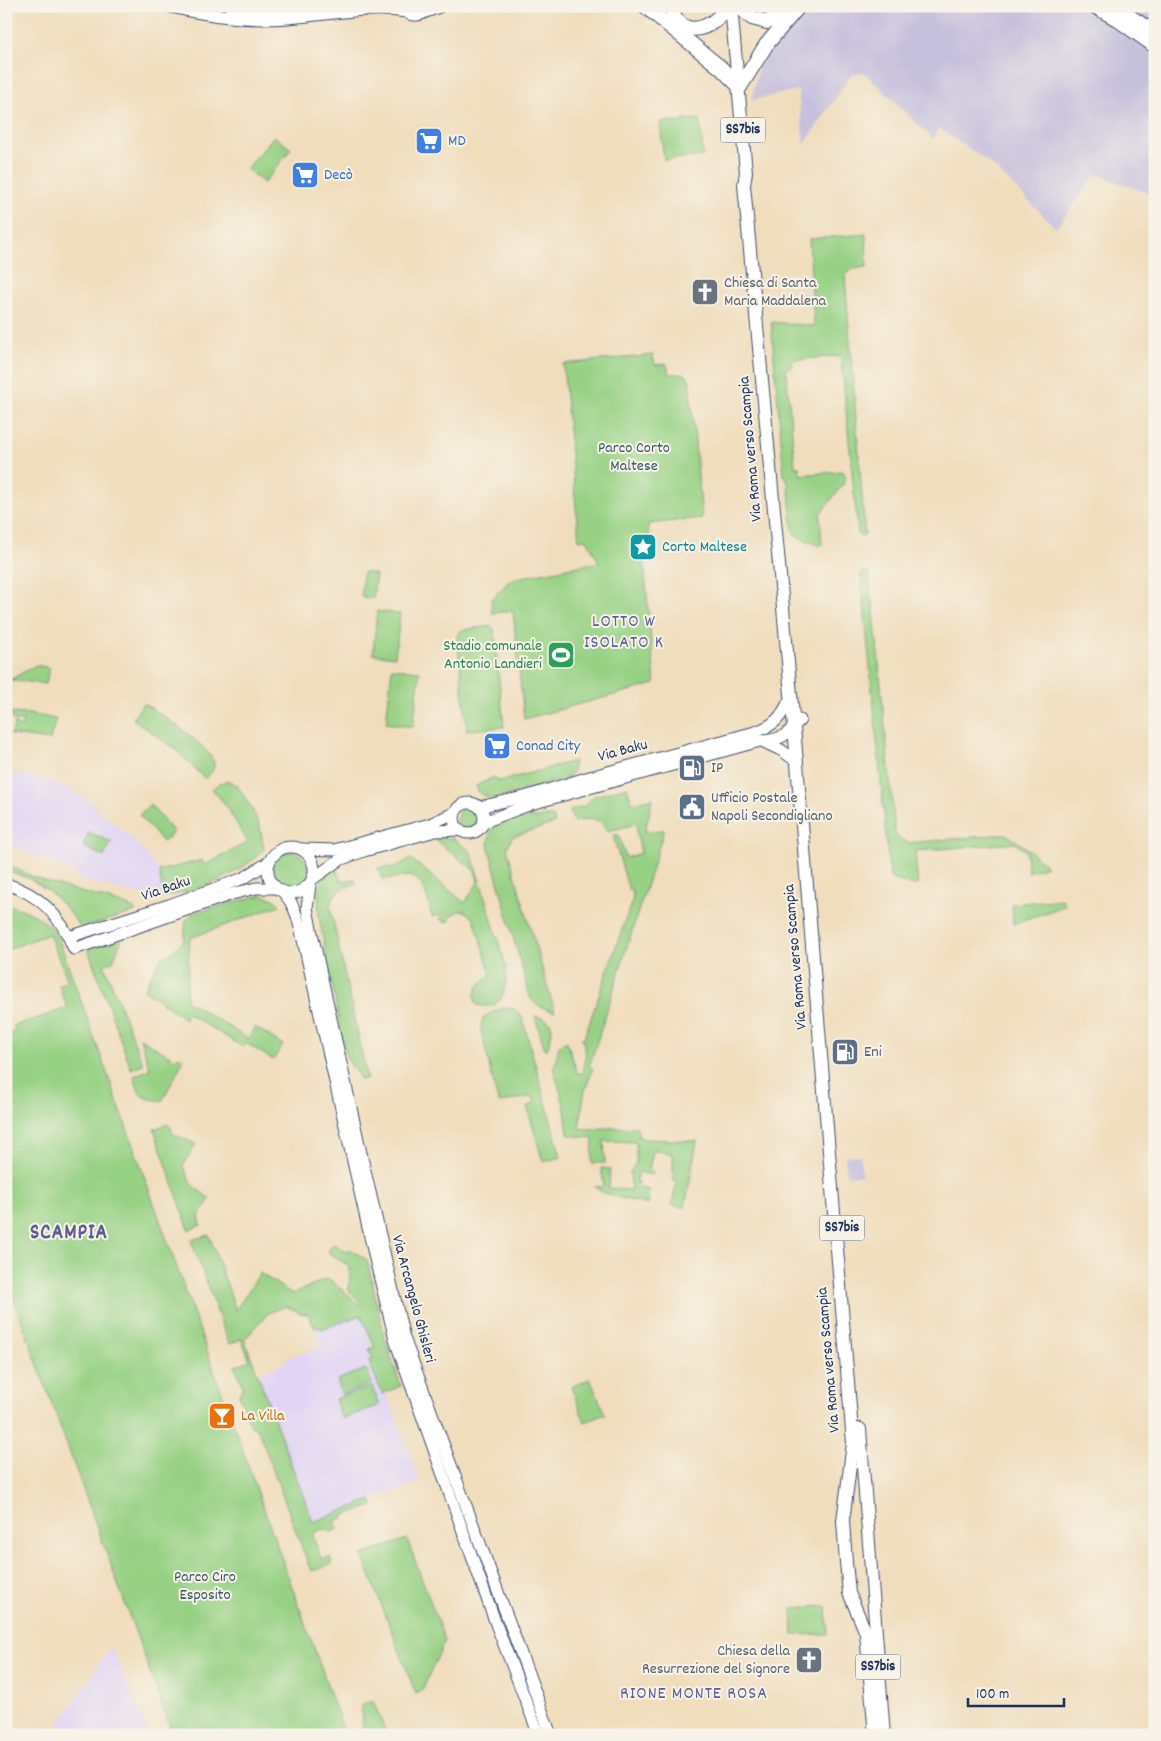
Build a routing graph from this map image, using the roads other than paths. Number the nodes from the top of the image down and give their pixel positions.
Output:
1 (169, 6) edge
2 (230, 6) edge
3 (298, 6) edge
4 (645, 6) edge
5 (671, 6) edge
6 (727, 6) edge
7 (731, 6) edge
8 (738, 6) edge
9 (786, 6) edge
10 (799, 6) edge
11 (1094, 6) edge
12 (1114, 6) edge
13 (432, 7) edge
14 (401, 8) edge
15 (1155, 33) edge
16 (1155, 46) edge
17 (740, 87) junction
18 (746, 172) junction
19 (790, 699) junction
20 (774, 724) junction
21 (799, 727) junction
22 (760, 740) junction
23 (795, 760) junction
24 (480, 807) junction
25 (454, 813) junction
26 (484, 822) junction
27 (459, 830) junction
28 (302, 849) junction
29 (270, 862) junction
30 (312, 882) junction
31 (6, 884) edge
32 (280, 890) junction
33 (69, 938) junction
34 (821, 1020) junction
35 (846, 1491) junction
36 (866, 1503) junction
37 (873, 1598) junction
38 (854, 1607) junction
39 (539, 1735) edge
40 (551, 1735) edge
41 (875, 1735) edge
42 (884, 1735) edge

1 - 14 main road
2 - 3 main road
4 - 17 highway
5 - 6 highway
7 - 17 main road, Via Roma verso Scampia / SS7bis
8 - 9 highway
10 - 17 highway
11 - 16 highway
12 - 15 highway
13 - 14 main road
17 - 18 main road, Via Roma verso Scampia / SS7bis
18 - 19 main road, Via Roma verso Scampia
18 - 21 main road, Via Roma verso Scampia
19 - 20 main road
19 - 21 main road, Via Roma verso Scampia
20 - 21 main road
20 - 24 main road, Via Baku
21 - 22 main road, Via Baku
21 - 23 main road, Via Roma verso Scampia / SS7bis
21 - 34 main road, Via Roma verso Scampia / SS7bis
22 - 23 main road
22 - 26 main road, Via Baku
23 - 34 main road, Via Roma verso Scampia / SS7bis
24 - 25 main road
24 - 26 main road
25 - 27 main road
25 - 28 main road
26 - 27 main road
27 - 30 main road
28 - 29 main road
28 - 30 main road
29 - 32 main road
29 - 33 main road, Via Baku
30 - 32 main road
30 - 40 main road, Via Arcangelo Ghisleri
31 - 33 main road
32 - 33 main road, Via Baku
32 - 39 main road, Via Arcangelo Ghisleri
34 - 35 main road, Via Roma verso Scampia / SS7bis
34 - 36 main road, Via Roma verso Scampia / SS7bis
35 - 36 main road
35 - 38 main road, Via Roma verso Scampia
36 - 37 main road, Via Roma verso Scampia
37 - 38 main road
37 - 42 main road, Via Roma verso Scampia / SS7bis
38 - 41 main road, Via Roma verso Scampia / SS7bis

